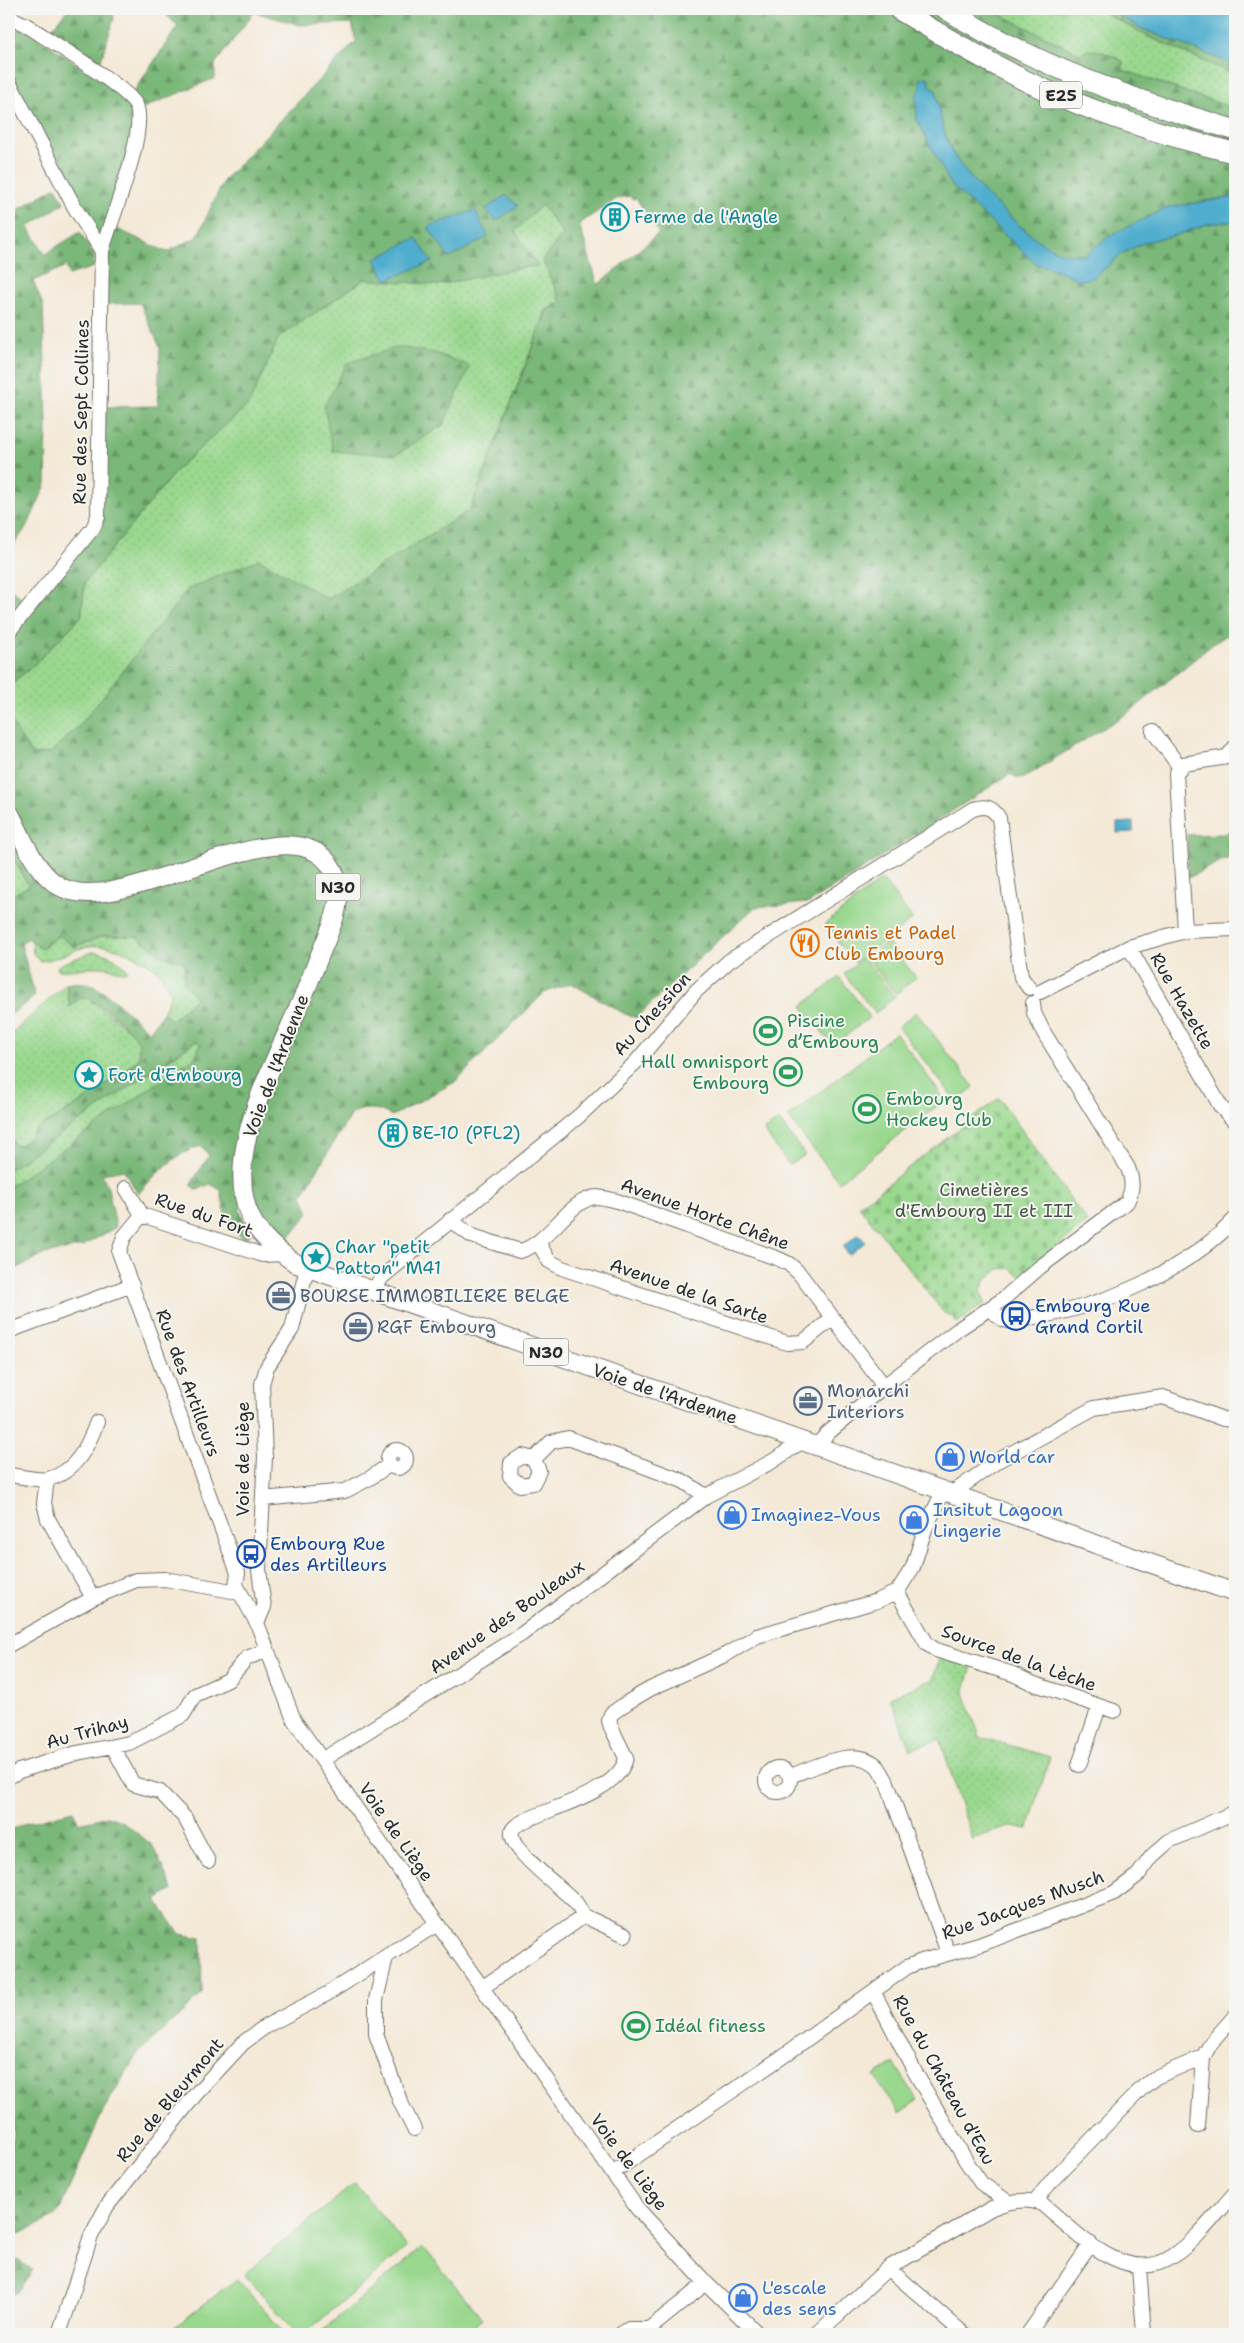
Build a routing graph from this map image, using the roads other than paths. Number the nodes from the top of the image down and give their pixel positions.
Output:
1 (898, 9) edge
2 (946, 9) edge
3 (9, 17) edge
4 (9, 82) edge
5 (1235, 130) edge
6 (1235, 153) edge
7 (102, 251) junction
8 (9, 631) edge
9 (1153, 731) dead end
10 (1235, 747) edge
11 (1179, 766) junction
12 (991, 808) joint
13 (9, 812) edge
14 (1235, 928) edge
15 (1185, 931) junction
16 (1129, 947) junction
17 (1034, 995) junction
18 (1235, 1122) edge
19 (126, 1188) dead end
20 (142, 1215) junction
21 (1235, 1219) edge
22 (450, 1220) junction
23 (538, 1242) junction
24 (283, 1254) junction
25 (307, 1268) junction
26 (132, 1285) junction
27 (372, 1292) junction
28 (988, 1309) junction
29 (833, 1318) junction
30 (9, 1331) edge
31 (884, 1386) junction
32 (1235, 1420) edge
33 (97, 1422) dead end
34 (808, 1445) junction
35 (534, 1459) dead end
36 (389, 1465) dead end
37 (9, 1475) edge
38 (47, 1479) junction
39 (947, 1493) junction
40 (706, 1496) junction
41 (263, 1499) junction
42 (897, 1592) junction
43 (1235, 1593) edge
44 (241, 1594) junction
45 (92, 1598) junction
46 (258, 1623) junction
47 (9, 1644) edge
48 (267, 1650) junction
49 (1099, 1707) junction
50 (1114, 1711) dead end
51 (113, 1747) junction
52 (322, 1760) junction
53 (1078, 1765) dead end
54 (790, 1776) dead end
55 (9, 1777) edge
56 (1235, 1812) edge
57 (208, 1861) dead end
58 (584, 1916) junction
59 (437, 1924) junction
60 (625, 1935) dead end
61 (948, 1953) junction
62 (386, 1957) junction
63 (482, 1988) junction
64 (874, 1993) junction
65 (1235, 2016) edge
66 (1203, 2057) junction
67 (1198, 2126) dead end
68 (414, 2129) dead end
69 (612, 2173) junction
70 (1235, 2193) edge
71 (1035, 2201) junction
72 (1008, 2202) junction
73 (1091, 2244) junction
74 (1139, 2267) junction
75 (888, 2268) junction
76 (706, 2283) junction
77 (60, 2334) edge
78 (621, 2334) edge
79 (758, 2334) edge
80 (818, 2334) edge
81 (964, 2334) edge
82 (1028, 2334) edge
83 (1144, 2334) edge

1 - 6 highway, E25
2 - 5 highway, E25
3 - 7 street, Rue des Sept Collines
4 - 7 street
7 - 8 street, Rue des Sept Collines
9 - 11 street
10 - 11 street
11 - 15 street
12 - 17 street, Avenue des Bouleaux
12 - 22 street, Au Chession
13 - 24 main road, Voie de l'Ardenne / N30
14 - 15 street
15 - 16 street
16 - 17 street
16 - 18 street, Rue Hazette
17 - 28 street, Avenue des Bouleaux
19 - 20 street, Rue du Fort
20 - 24 street, Rue du Fort
20 - 26 street, Rue des Artilleurs
21 - 28 street
22 - 23 street, Avenue Horte Chêne
22 - 27 street, Au Chession
23 - 29 street, Avenue de la Sarte
23 - 29 street, Avenue Horte Chêne
24 - 25 main road, Voie de l'Ardenne / N30
25 - 27 main road, Voie de l'Ardenne / N30
25 - 41 street, Voie de Liège
26 - 30 street
26 - 44 street, Rue des Artilleurs
27 - 34 main road, Voie de l'Ardenne / N30
28 - 31 street, Avenue des Bouleaux
29 - 31 street, Avenue Horte Chêne
31 - 34 street, Avenue des Bouleaux
32 - 39 street
33 - 38 street
34 - 39 main road, Voie de l'Ardenne / N30
34 - 40 street, Avenue des Bouleaux
35 - 40 street
36 - 41 street
37 - 38 street
38 - 45 street
39 - 42 street
39 - 43 main road, Voie de l'Ardenne / N30
40 - 52 street, Avenue des Bouleaux
41 - 46 street, Voie de Liège
42 - 49 street, Source de la Lèche
42 - 58 street
44 - 45 street
44 - 46 street, Rue des Artilleurs
45 - 47 street
46 - 48 street, Voie de Liège
48 - 51 street, Au Trihay
48 - 52 street, Voie de Liège
49 - 50 street, Source de la Lèche
49 - 53 street, Source de la Lèche
51 - 55 street, Au Trihay
51 - 57 street
52 - 59 street, Voie de Liège
54 - 61 street
56 - 61 street, Rue Jacques Musch
58 - 60 street
58 - 63 street
59 - 62 street, Rue de Bleurmont
59 - 63 street, Voie de Liège
61 - 64 street, Rue Jacques Musch
62 - 68 street
62 - 77 street, Rue de Bleurmont
63 - 69 street, Voie de Liège
64 - 69 street, Rue Jacques Musch
64 - 72 street, Rue du Château d'Eau
65 - 66 street
66 - 67 street
66 - 71 street
69 - 76 street, Voie de Liège
70 - 74 street
71 - 72 street
71 - 73 street
72 - 75 street
73 - 74 street
73 - 82 street
74 - 83 street
75 - 80 street
75 - 81 street
76 - 78 street
76 - 79 street, Voie de Liège

